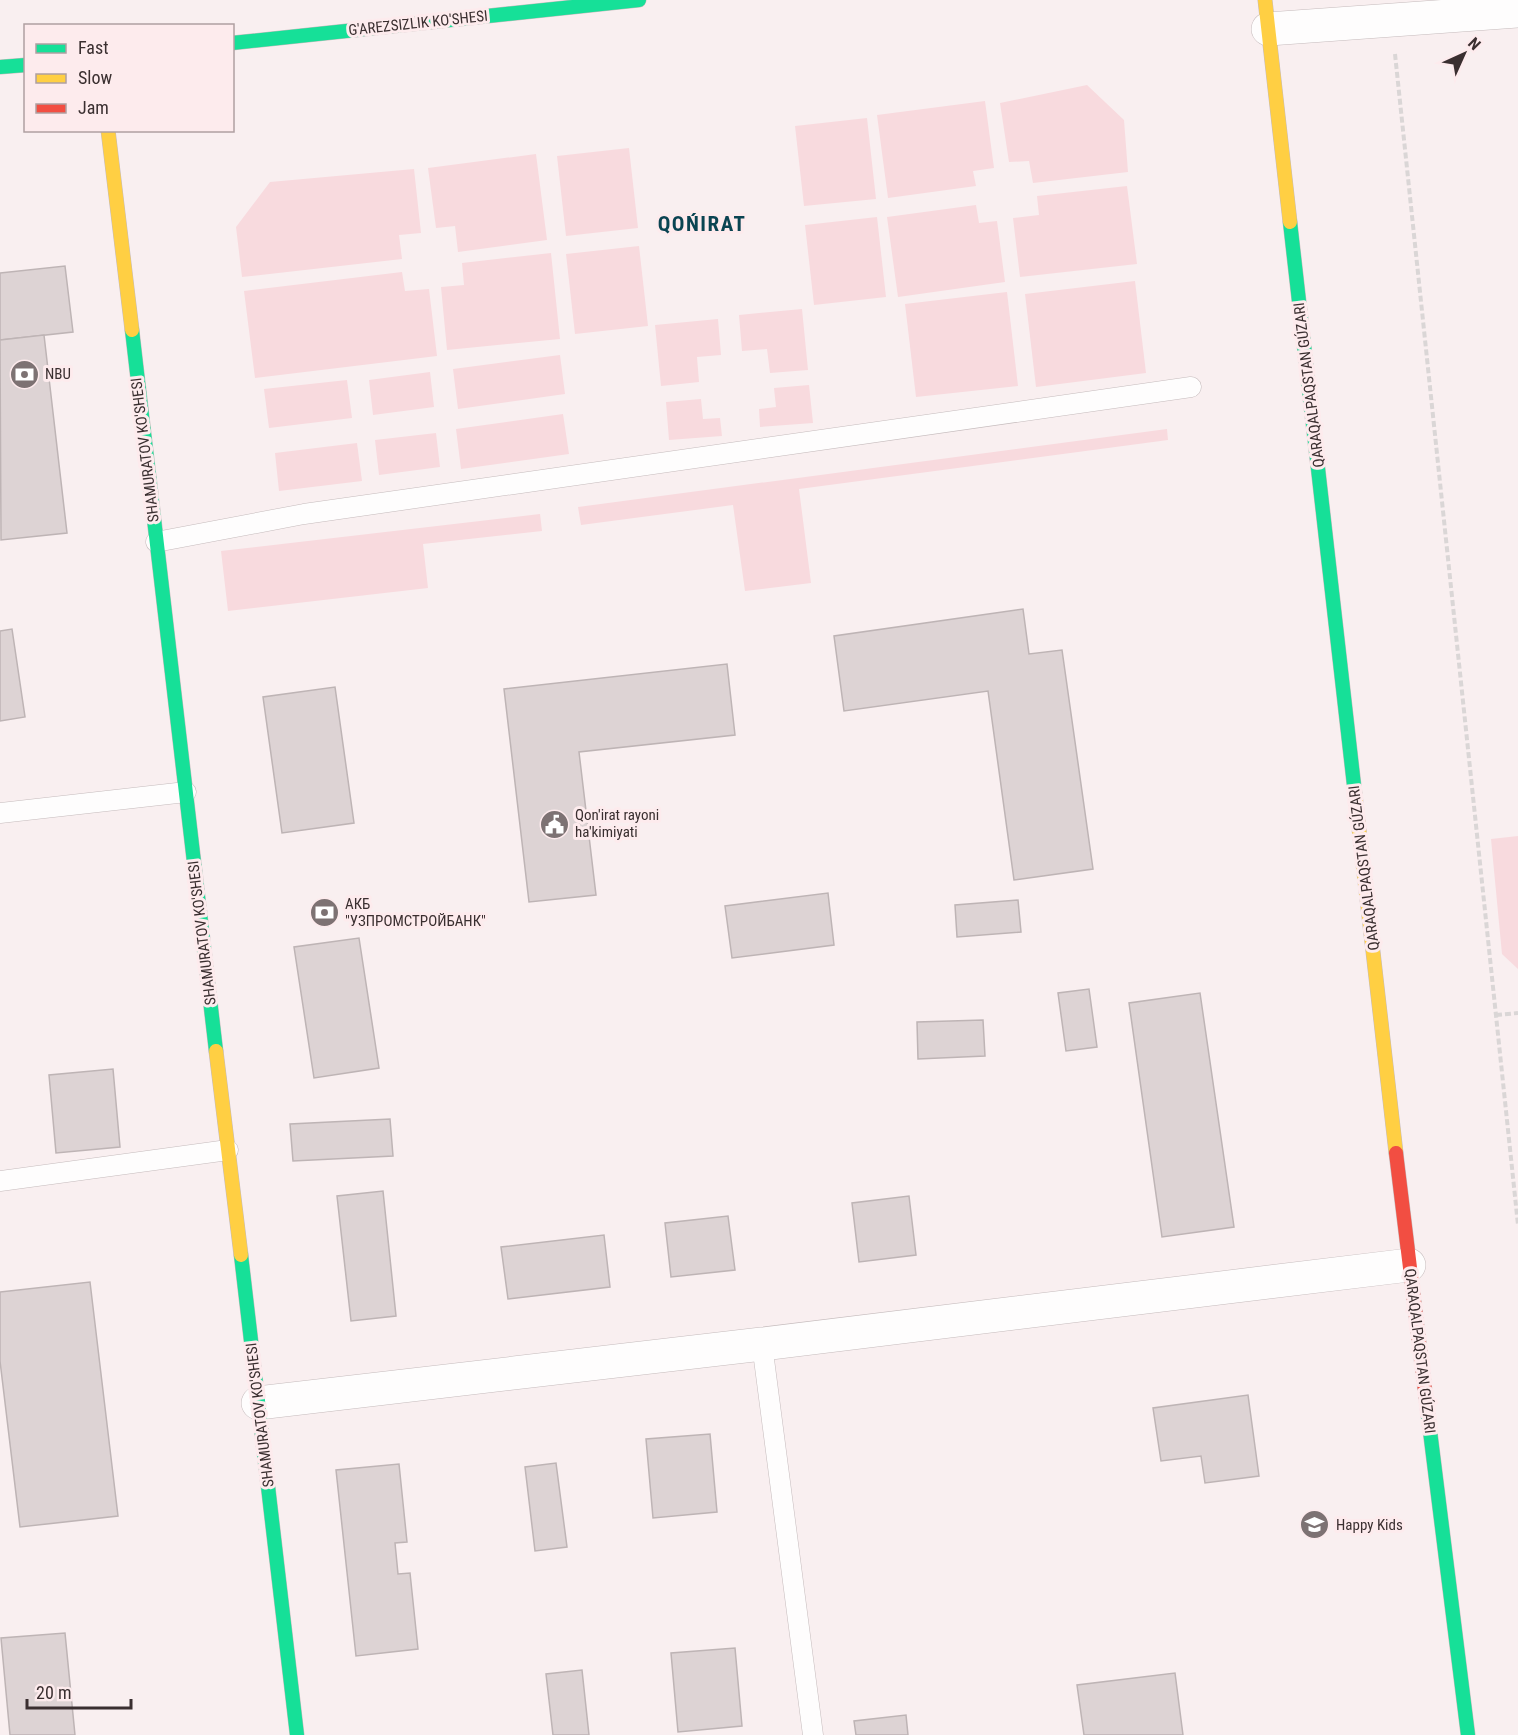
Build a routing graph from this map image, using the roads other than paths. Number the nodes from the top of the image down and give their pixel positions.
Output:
1 (639, 0) edge
2 (1518, 11) edge
3 (1267, 15) edge
4 (234, 43) edge
5 (24, 65) edge
6 (0, 67) edge
7 (108, 132) edge
8 (1191, 387) dead end
9 (156, 542) junction
10 (186, 792) junction
11 (0, 813) edge
12 (228, 1150) junction
13 (0, 1181) edge
14 (1409, 1265) junction
15 (762, 1344) junction
16 (258, 1403) junction
17 (292, 1734) edge
18 (813, 1735) edge
19 (1468, 1735) edge

1 - 4 street, G'AREZSIZLIK KO'SHESI
2 - 3 street
3 - 14 street
5 - 6 street
7 - 9 street, SHAMURATOV KO'SHESI
8 - 9 lane
9 - 10 street, SHAMURATOV KO'SHESI
10 - 11 lane
10 - 12 street, SHAMURATOV KO'SHESI
12 - 13 lane
12 - 16 street, SHAMURATOV KO'SHESI
14 - 15 street
14 - 19 street
15 - 16 street
15 - 18 lane
16 - 17 street, SHAMURATOV KO'SHESI

